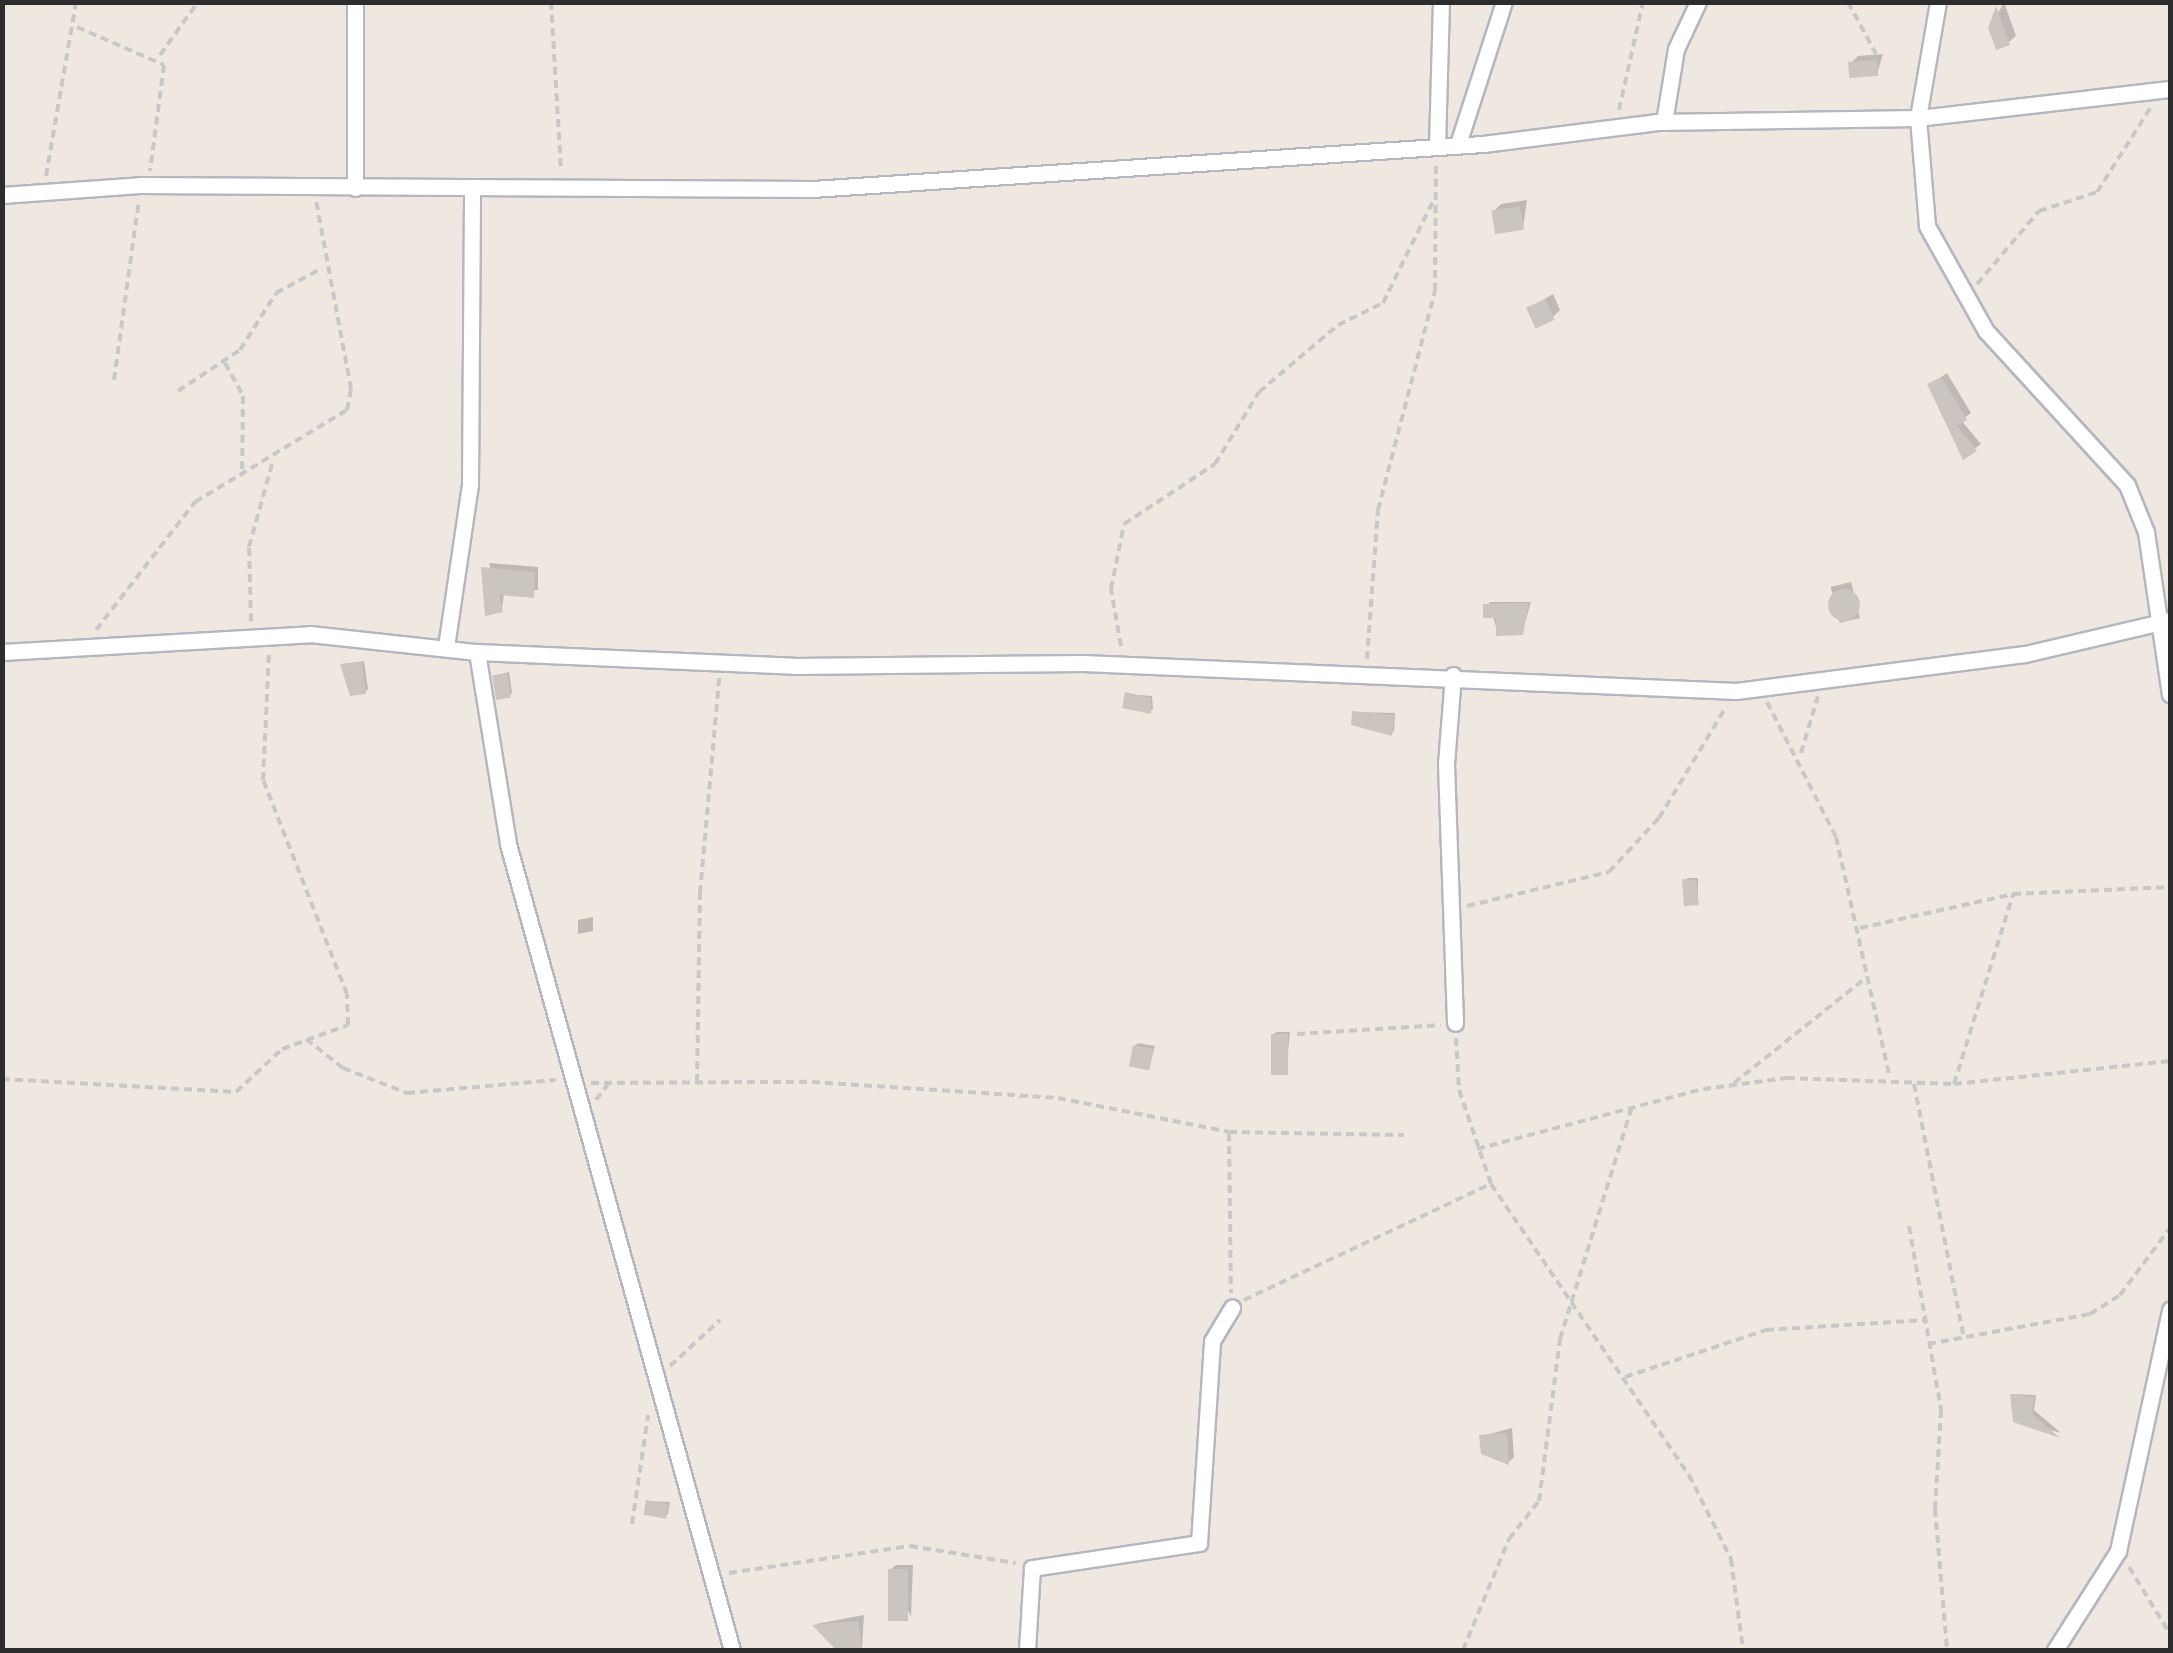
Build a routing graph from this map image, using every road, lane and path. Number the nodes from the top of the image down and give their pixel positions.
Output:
1 (76, 2) edge
2 (198, 2) edge
3 (258, 2) edge
4 (300, 2) edge
5 (355, 2) edge
6 (551, 2) edge
7 (1441, 2) edge
8 (1504, 2) edge
9 (1643, 2) edge
10 (1698, 2) edge
11 (1848, 2) edge
12 (1938, 2) edge
13 (77, 27) junction
14 (1876, 54) dead end
15 (159, 56) junction
16 (2170, 90) edge
17 (1918, 118) junction
18 (1664, 122) junction
19 (1614, 128) junction
20 (1458, 144) junction
21 (1437, 145) junction
22 (144, 186) junction
23 (315, 187) junction
24 (356, 188) junction
25 (562, 189) junction
26 (472, 190) junction
27 (43, 191) junction
28 (2, 196) edge
29 (1434, 199) junction
30 (322, 268) junction
31 (1963, 299) junction
32 (225, 363) junction
33 (114, 380) dead end
34 (178, 392) dead end
35 (273, 461) junction
36 (242, 476) junction
37 (2165, 598) edge
38 (2167, 620) edge
39 (270, 635) junction
40 (252, 636) junction
41 (84, 646) junction
42 (446, 647) junction
43 (2, 652) edge
44 (477, 652) junction
45 (721, 660) junction
46 (1125, 666) junction
47 (1367, 674) junction
48 (1453, 674) junction
49 (1833, 678) junction
50 (1759, 689) junction
51 (1736, 690) junction
52 (2170, 694) edge
53 (1801, 753) junction
54 (2170, 887) edge
55 (2013, 894) junction
56 (1456, 908) junction
57 (1860, 928) junction
58 (1866, 977) junction
59 (1455, 1023) junction
60 (1297, 1034) dead end
61 (306, 1040) junction
62 (2170, 1062) edge
63 (1890, 1078) junction
64 (2, 1079) edge
65 (580, 1080) junction
66 (696, 1082) junction
67 (1914, 1084) junction
68 (1954, 1084) junction
69 (1732, 1085) junction
70 (1632, 1106) junction
71 (1229, 1132) junction
72 (1404, 1135) dead end
73 (1477, 1149) junction
74 (1490, 1184) junction
75 (1909, 1226) dead end
76 (2170, 1228) edge
77 (1575, 1299) junction
78 (1232, 1308) junction
79 (2170, 1310) edge
80 (720, 1320) dead end
81 (1926, 1320) junction
82 (1963, 1337) junction
83 (1928, 1344) junction
84 (661, 1375) junction
85 (1623, 1378) junction
86 (632, 1524) dead end
87 (2118, 1551) junction
88 (1032, 1568) junction
89 (714, 1575) junction
90 (2170, 1634) edge
91 (732, 1650) edge
92 (1028, 1650) edge
93 (1463, 1650) edge
94 (1743, 1650) edge
95 (1947, 1650) edge
96 (2055, 1650) edge

1 - 13 path
2 - 15 path
3 - 4 path
5 - 24 street
6 - 25 path
7 - 21 street
8 - 20 street
9 - 19 path
10 - 18 street
11 - 14 path
12 - 17 street
13 - 15 path
13 - 27 path
15 - 22 path
16 - 17 street
16 - 31 path
17 - 18 street
17 - 31 street
18 - 19 street
19 - 20 street
20 - 21 street
21 - 25 street
21 - 29 path
22 - 23 street
22 - 27 street
22 - 33 path
23 - 24 street
23 - 30 path
24 - 26 street
25 - 26 street
26 - 42 street
27 - 28 street
29 - 46 path
29 - 47 path
30 - 32 path
30 - 35 path
31 - 37 street
32 - 34 path
32 - 36 path
35 - 36 path
35 - 40 path
36 - 41 path
37 - 38 street
38 - 49 street
38 - 52 street
39 - 40 street
39 - 42 street
39 - 61 path
40 - 41 street
41 - 43 street
42 - 44 street
44 - 45 street
44 - 65 street
45 - 46 street
45 - 66 path
46 - 47 street
47 - 48 street
48 - 51 street
48 - 56 street
49 - 50 street
49 - 53 path
50 - 51 street
50 - 53 path
51 - 56 path
53 - 57 path
54 - 55 path
55 - 57 path
55 - 68 path
56 - 59 street
57 - 58 path
58 - 63 path
58 - 69 path
59 - 60 path
59 - 73 path
61 - 64 path
61 - 65 path
62 - 68 path
63 - 67 path
63 - 69 path
65 - 66 path
65 - 84 street
66 - 71 path
67 - 68 path
67 - 82 path
69 - 70 path
70 - 73 path
70 - 77 path
71 - 72 path
71 - 78 path
73 - 74 path
74 - 77 path
74 - 78 path
75 - 81 path
76 - 82 path
77 - 85 path
77 - 93 path
78 - 88 street
79 - 87 street
80 - 84 path
81 - 83 path
81 - 85 path
82 - 83 path
83 - 95 path
84 - 86 path
84 - 89 street
85 - 94 path
87 - 90 path
87 - 96 street
88 - 89 path
88 - 92 street
89 - 91 street

